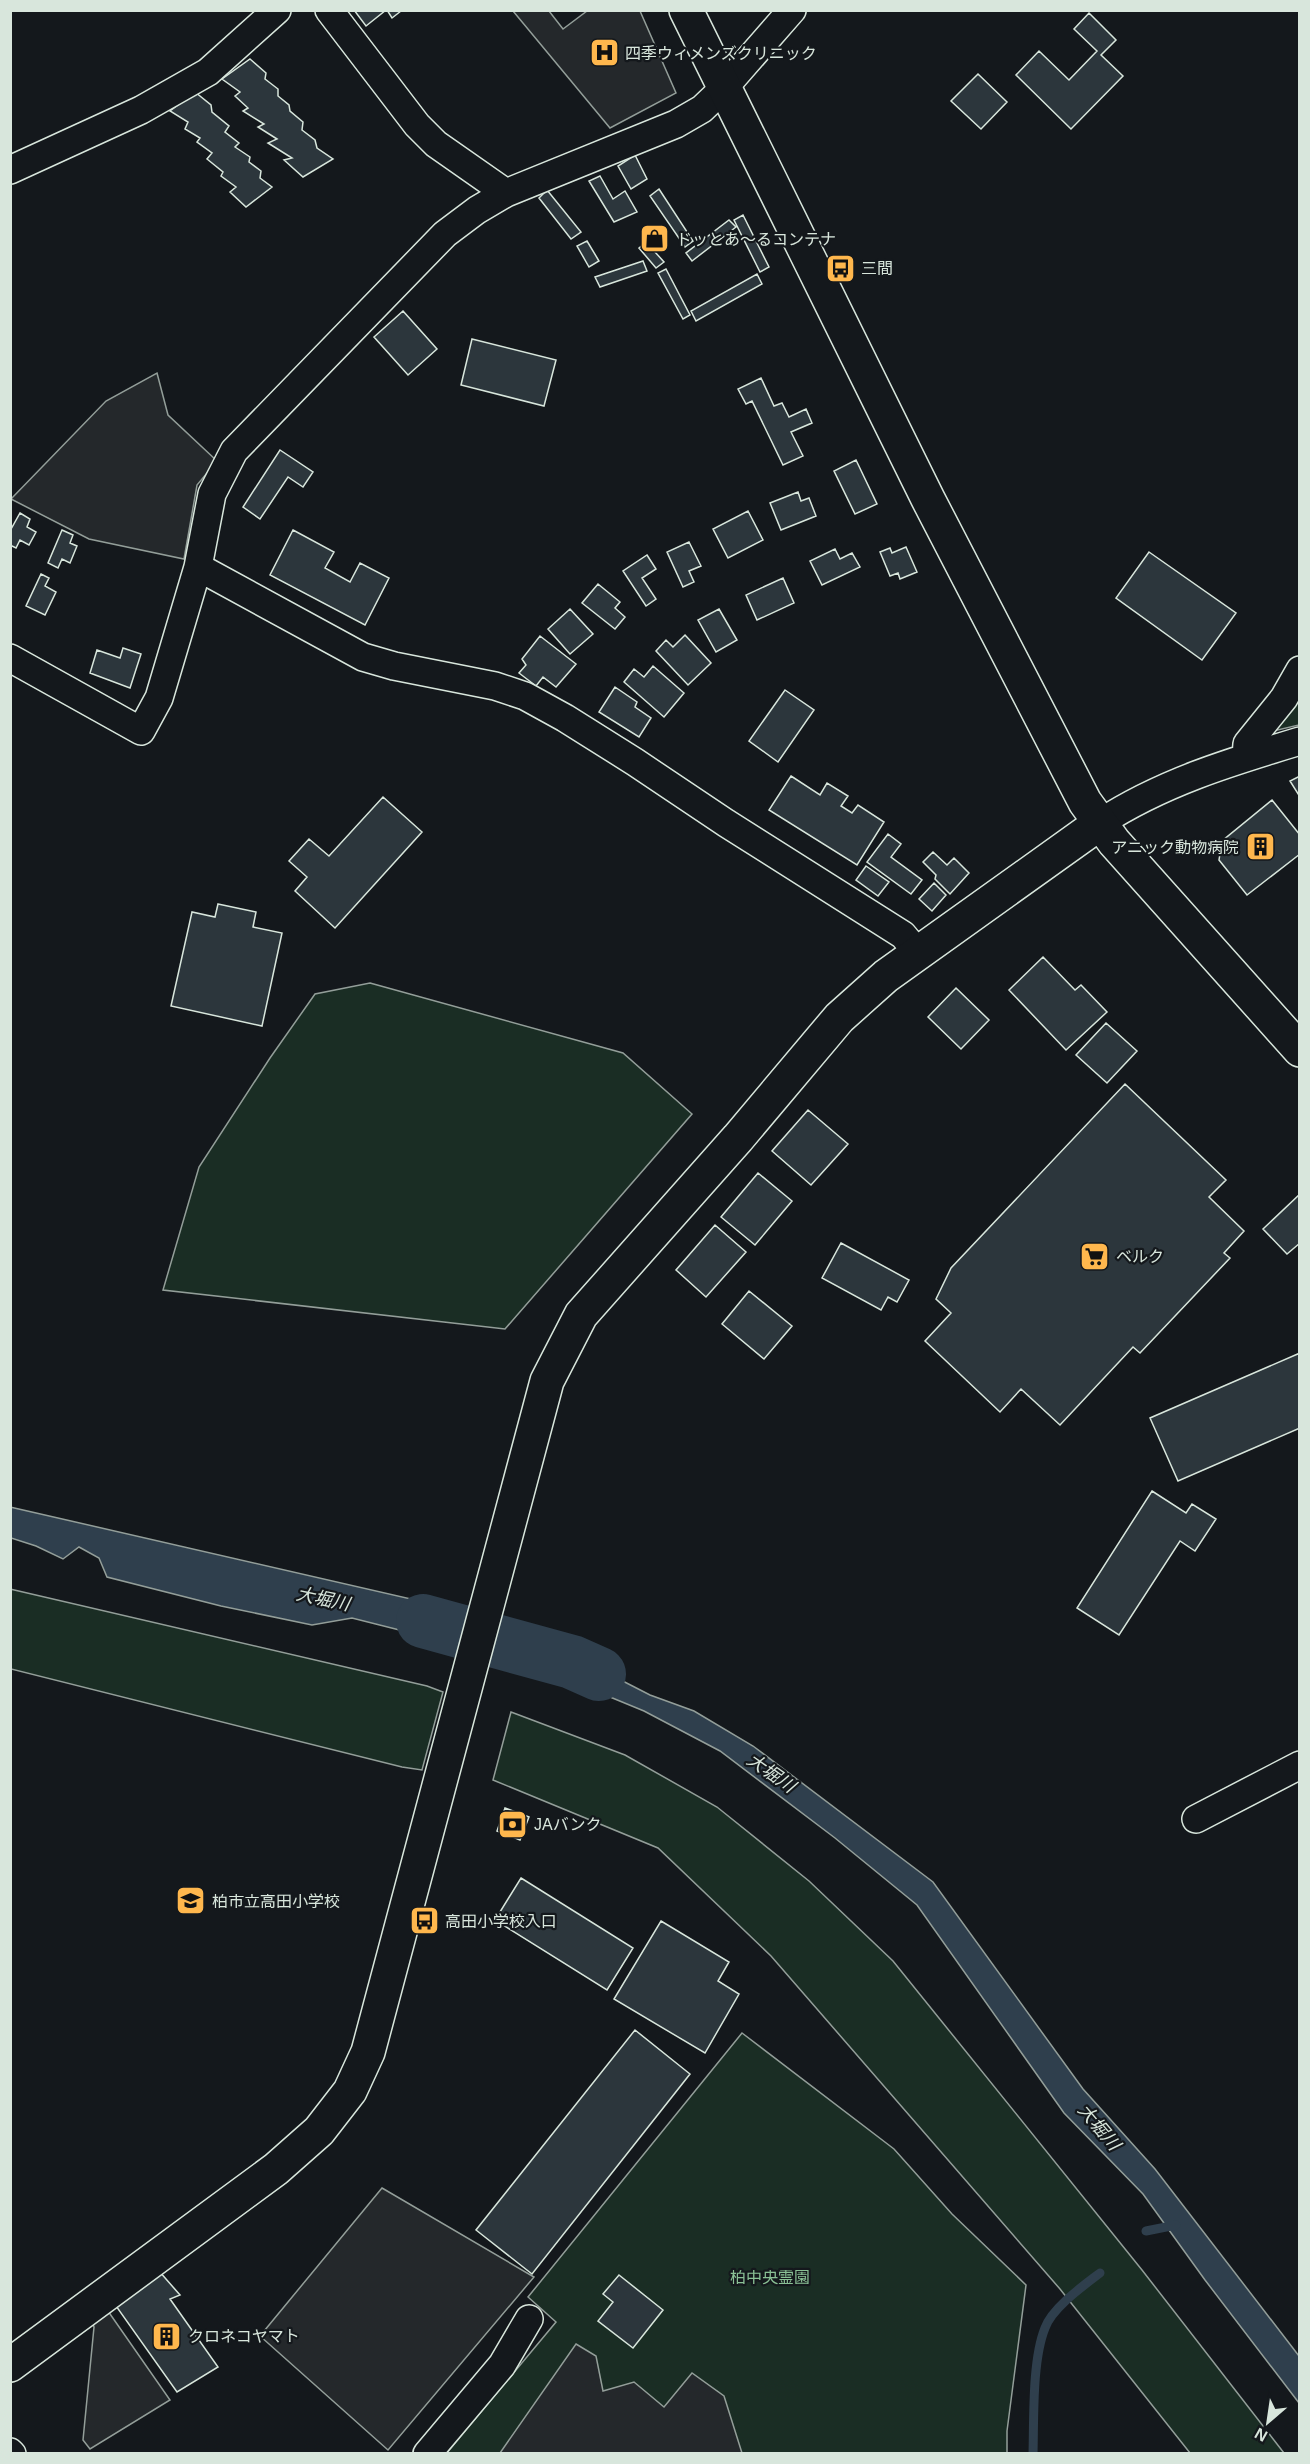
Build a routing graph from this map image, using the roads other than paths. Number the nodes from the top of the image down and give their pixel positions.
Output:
1 (277, 10) edge
2 (329, 10) edge
3 (686, 10) edge
4 (792, 10) edge
5 (723, 89) junction
6 (10, 170) edge
7 (506, 193) junction
8 (198, 567) junction
9 (10, 658) edge
10 (1299, 670) edge
11 (1299, 741) edge
12 (1246, 757) junction
13 (1100, 823) junction
14 (918, 953) junction
15 (1299, 1050) edge
16 (1299, 1765) edge
17 (1197, 1819) dead end
18 (529, 2319) dead end
19 (10, 2365) edge
20 (427, 2454) edge

1 - 6 street
2 - 7 street
3 - 5 street
4 - 5 street
5 - 7 street
5 - 13 street
7 - 8 street
8 - 9 street
8 - 14 street
10 - 12 street
11 - 12 street
12 - 13 street
13 - 14 street
13 - 15 street
14 - 19 street
16 - 17 street
18 - 20 street

